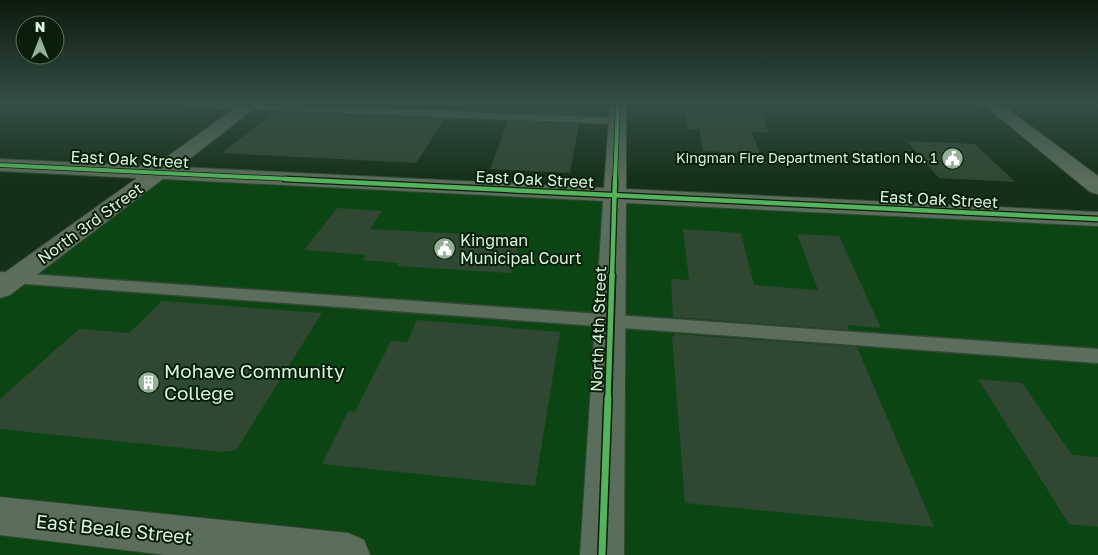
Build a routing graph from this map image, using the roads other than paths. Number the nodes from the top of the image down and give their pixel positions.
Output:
1 (216, 130) edge
2 (617, 130) edge
3 (1025, 130) edge
4 (0, 165) edge
5 (158, 172) junction
6 (1098, 186) edge
7 (615, 196) junction
8 (1098, 219) edge
9 (5, 281) edge
10 (611, 320) junction
11 (1098, 356) edge
12 (0, 516) edge
13 (206, 547) edge
14 (348, 555) edge
15 (602, 555) edge

1 - 5 street, North 3rd Street
2 - 7 street, North 4th Street
3 - 6 street
4 - 5 street, East Oak Street
5 - 7 street, East Oak Street
5 - 9 street, North 3rd Street
7 - 8 street, East Oak Street
7 - 10 street, North 4th Street
9 - 10 lane
10 - 11 lane
10 - 15 street, North 4th Street
12 - 13 street, East Beale Street
13 - 14 street, East Beale Street

